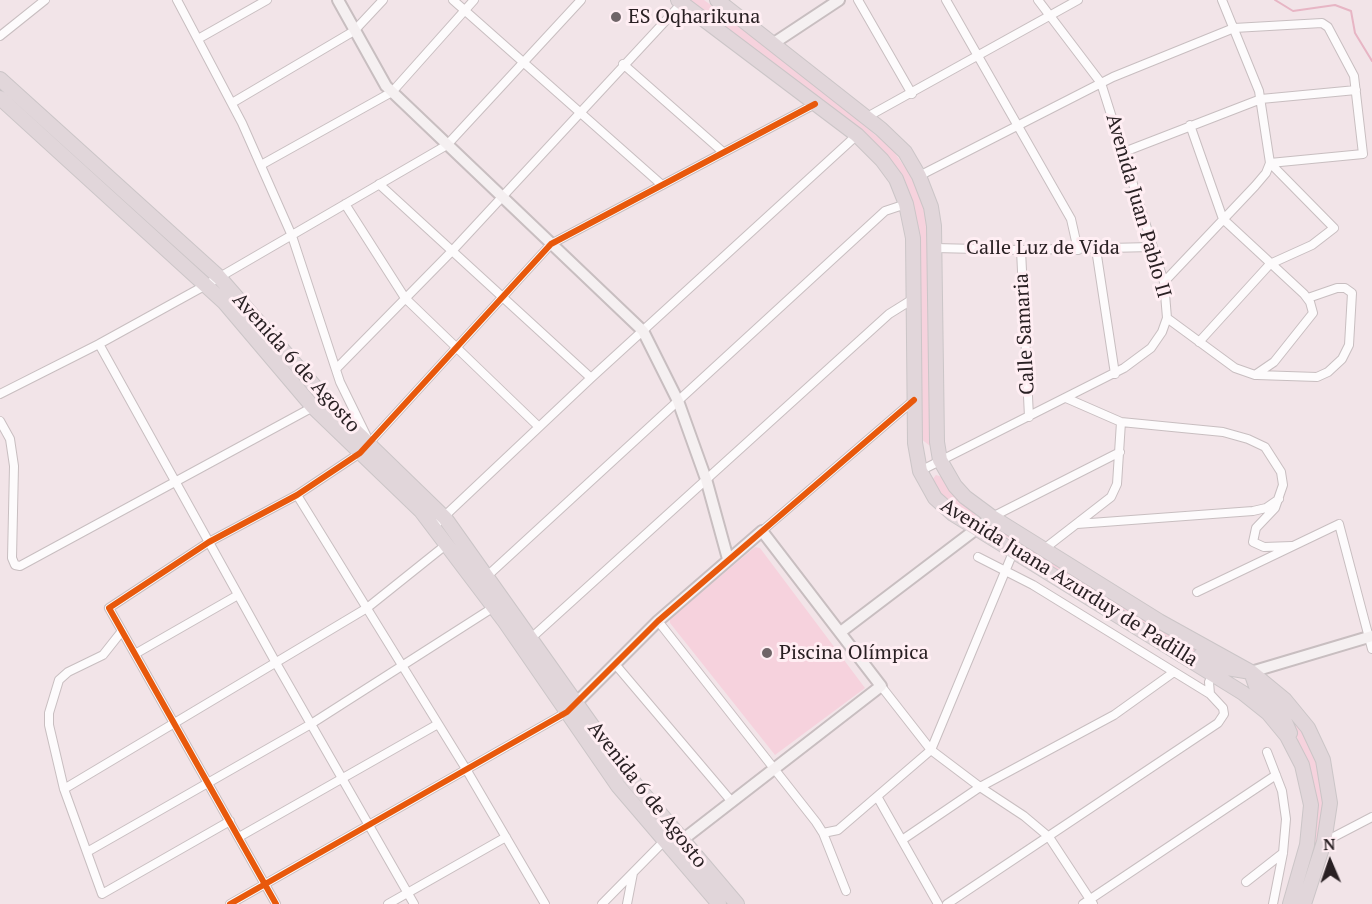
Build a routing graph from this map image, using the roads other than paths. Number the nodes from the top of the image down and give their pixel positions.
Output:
1 (45, 0) edge
2 (177, 0) edge
3 (267, 0) edge
4 (338, 0) edge
5 (383, 0) edge
6 (453, 0) edge
7 (474, 0) edge
8 (581, 0) edge
9 (717, 0) edge
10 (839, 0) edge
11 (858, 0) edge
12 (946, 0) edge
13 (1038, 0) edge
14 (1078, 0) edge
15 (1222, 0) edge
16 (680, 2) edge
17 (464, 11) junction
18 (1049, 16) junction
19 (1234, 28) junction
20 (354, 31) junction
21 (0, 36) edge
22 (198, 39) junction
23 (774, 43) junction
24 (978, 56) junction
25 (522, 63) junction
26 (623, 64) junction
27 (0, 78) edge
28 (1101, 83) junction
29 (1356, 90) junction
30 (392, 92) junction
31 (912, 94) junction
32 (0, 98) edge
33 (1261, 99) junction
34 (232, 103) junction
35 (815, 104) junction
36 (579, 112) junction
37 (867, 117) junction
38 (46, 120) junction
39 (1190, 125) junction
40 (1018, 127) junction
41 (37, 131) junction
42 (856, 135) junction
43 (447, 145) junction
44 (723, 152) junction
45 (1124, 152) junction
46 (1270, 163) junction
47 (261, 165) junction
48 (919, 176) junction
49 (379, 184) junction
50 (662, 185) junction
51 (501, 197) junction
52 (121, 199) junction
53 (345, 204) junction
54 (906, 204) junction
55 (1223, 219) junction
56 (292, 236) junction
57 (551, 244) junction
58 (1152, 247) junction
59 (934, 248) junction
60 (1078, 249) junction
61 (1096, 249) junction
62 (1021, 250) junction
63 (452, 251) junction
64 (1270, 264) junction
65 (219, 277) junction
66 (1164, 282) junction
67 (206, 285) junction
68 (405, 298) junction
69 (502, 298) junction
70 (914, 298) junction
71 (1308, 298) junction
72 (1167, 318) junction
73 (643, 331) junction
74 (1199, 342) junction
75 (99, 344) junction
76 (456, 349) junction
77 (336, 369) junction
78 (1115, 374) junction
79 (1255, 375) junction
80 (591, 378) junction
81 (0, 394) edge
82 (1066, 398) junction
83 (914, 400) junction
84 (678, 401) junction
85 (313, 406) junction
86 (1029, 417) junction
87 (0, 421) edge
88 (1121, 422) junction
89 (539, 427) junction
90 (365, 449) junction
91 (1120, 452) junction
92 (940, 460) junction
93 (920, 471) junction
94 (706, 479) junction
95 (175, 481) junction
96 (297, 495) junction
97 (1280, 499) junction
98 (445, 518) junction
99 (992, 518) junction
100 (1077, 524) junction
101 (434, 527) junction
102 (977, 529) junction
103 (762, 531) junction
104 (209, 542) junction
105 (447, 544) junction
106 (1292, 546) junction
107 (1044, 549) junction
108 (1014, 550) junction
109 (978, 557) dead end
110 (728, 559) junction
111 (1006, 574) junction
112 (482, 580) junction
113 (1197, 592) dead end
114 (238, 595) junction
115 (494, 607) junction
116 (367, 608) junction
117 (658, 621) junction
118 (122, 631) junction
119 (842, 631) junction
120 (1370, 636) edge
121 (1152, 637) junction
122 (526, 643) junction
123 (1372, 650) edge
124 (135, 654) junction
125 (276, 663) junction
126 (401, 663) junction
127 (615, 664) junction
128 (1174, 672) junction
129 (1251, 672) junction
130 (1213, 674) junction
131 (881, 686) junction
132 (1210, 694) junction
133 (572, 707) junction
134 (174, 722) junction
135 (311, 724) junction
136 (438, 724) junction
137 (1293, 746) junction
138 (932, 750) junction
139 (1267, 752) dead end
140 (775, 768) junction
141 (466, 769) junction
142 (1276, 775) junction
143 (342, 779) junction
144 (207, 782) junction
145 (980, 787) junction
146 (64, 789) junction
147 (878, 798) junction
148 (732, 802) junction
149 (1372, 817) edge
150 (230, 821) junction
151 (369, 825) junction
152 (823, 833) junction
153 (239, 837) junction
154 (506, 837) junction
155 (1048, 837) junction
156 (673, 838) junction
157 (902, 840) junction
158 (1324, 842) junction
159 (87, 852) junction
160 (1283, 853) junction
161 (633, 873) junction
162 (1246, 882) dead end
163 (265, 884) junction
164 (846, 891) dead end
165 (408, 893) junction
166 (1091, 902) edge
167 (230, 904) edge
168 (276, 904) edge
169 (388, 904) edge
170 (414, 904) edge
171 (544, 904) edge
172 (602, 904) edge
173 (627, 904) edge
174 (719, 904) edge
175 (737, 904) edge
176 (939, 904) edge
177 (947, 904) edge
178 (1083, 904) edge
179 (1273, 904) edge
180 (1290, 904) edge
181 (1304, 904) edge

1 - 21 street
2 - 22 street
3 - 22 street
4 - 20 street
5 - 20 street
6 - 17 street
7 - 17 street
8 - 25 street
9 - 23 highway, Avenida Juana Azurduy de Padilla
10 - 23 street
11 - 31 street
12 - 24 street
13 - 18 street, Avenida Juan Pablo II
14 - 18 street
15 - 19 street
16 - 26 street
16 - 35 highway, Avenida Juana Azurduy de Padilla
17 - 25 street
17 - 30 street
18 - 24 street
18 - 28 street, Avenida Juan Pablo II
19 - 28 street
19 - 29 street
19 - 33 street
20 - 30 street
20 - 34 street
22 - 34 street
23 - 37 highway, Avenida Juana Azurduy de Padilla
24 - 31 street
24 - 40 street
25 - 36 street
25 - 43 street
26 - 36 street
26 - 44 street
27 - 38 highway, Avenida 6 de Agosto
28 - 40 street
28 - 45 street, Avenida Juan Pablo II
29 - 33 street
29 - 46 street
30 - 43 street
30 - 47 street
31 - 37 street
32 - 41 highway, Avenida 6 de Agosto
33 - 39 street
33 - 46 street
34 - 47 street
35 - 42 highway, Avenida Juana Azurduy de Padilla
35 - 44 street
36 - 50 street
36 - 51 street
37 - 48 highway, Avenida Juana Azurduy de Padilla
38 - 41 highway
38 - 52 highway, Avenida 6 de Agosto
39 - 45 street
39 - 55 street
40 - 48 street
40 - 60 street
41 - 52 highway, Avenida 6 de Agosto
42 - 54 highway, Avenida Juana Azurduy de Padilla
42 - 73 street
43 - 49 street
43 - 51 street
44 - 50 street
45 - 58 street, Avenida Juan Pablo II
46 - 55 street
46 - 64 street
47 - 56 street
48 - 59 highway, Avenida Juana Azurduy de Padilla
49 - 53 street
49 - 63 street
50 - 57 street
51 - 57 street
51 - 63 street
52 - 65 highway, Avenida 6 de Agosto
52 - 67 highway, Avenida 6 de Agosto
53 - 56 street
53 - 68 street
54 - 70 highway, Avenida Juana Azurduy de Padilla
54 - 84 street
55 - 64 street
55 - 66 street
56 - 65 street
56 - 77 street
57 - 69 street
57 - 73 street
58 - 61 street, Calle Luz de Vida
58 - 66 street, Avenida Juan Pablo II
59 - 62 street, Calle Luz de Vida
59 - 92 highway, Avenida Juana Azurduy de Padilla
60 - 61 street, Calle Luz de Vida
60 - 62 street, Calle Luz de Vida
61 - 78 street
62 - 86 street, Calle Samaria
63 - 68 street
63 - 69 street
64 - 71 street
64 - 74 street
65 - 67 street
65 - 90 highway, Avenida 6 de Agosto
66 - 72 street, Avenida Juan Pablo II
67 - 75 street
67 - 85 highway, Avenida 6 de Agosto
68 - 76 street
68 - 77 street
69 - 76 street
69 - 80 street
70 - 83 highway, Avenida Juana Azurduy de Padilla
70 - 94 street
71 - 79 street
71 - 79 street
72 - 74 street
72 - 78 street, Avenida Juan Pablo II
73 - 80 street
73 - 84 street
74 - 79 street
75 - 81 street
75 - 95 street
76 - 89 street
76 - 90 street
77 - 90 street
78 - 82 street, Avenida Juan Pablo II
80 - 89 street
82 - 86 street, Avenida Juan Pablo II
82 - 88 street
83 - 93 highway, Avenida Juana Azurduy de Padilla
83 - 103 street
84 - 94 street
84 - 112 street
85 - 90 highway, Avenida 6 de Agosto
85 - 95 street
86 - 92 street, Avenida Juan Pablo II
87 - 95 street
88 - 91 street
88 - 97 street
89 - 98 street
90 - 96 street
90 - 98 highway, Avenida 6 de Agosto
90 - 101 highway, Avenida 6 de Agosto
91 - 99 street
91 - 100 street
92 - 93 street, Avenida Juan Pablo II
92 - 99 highway, Avenida Juana Azurduy de Padilla
93 - 102 highway, Avenida Juana Azurduy de Padilla
94 - 110 street
94 - 122 street
95 - 104 street
96 - 104 street
96 - 116 street
97 - 100 street
97 - 106 street
98 - 101 street
98 - 112 highway, Avenida 6 de Agosto
99 - 102 street
99 - 107 highway, Avenida Juana Azurduy de Padilla
100 - 107 street
101 - 105 highway, Avenida 6 de Agosto
102 - 108 highway, Avenida Juana Azurduy de Padilla
102 - 119 street
103 - 110 street
103 - 119 street
104 - 114 street
104 - 118 street
105 - 112 highway, Avenida 6 de Agosto
105 - 116 street
106 - 113 street
106 - 120 street
107 - 129 highway, Avenida Juana Azurduy de Padilla
108 - 111 street
108 - 121 highway, Avenida Juana Azurduy de Padilla
109 - 111 street
110 - 117 street
111 - 128 street
111 - 138 street
112 - 115 highway, Avenida 6 de Agosto
112 - 122 highway, Avenida 6 de Agosto
114 - 124 street
114 - 125 street
115 - 122 highway, Avenida 6 de Agosto
115 - 126 street
116 - 125 street
116 - 126 street
117 - 127 street
117 - 140 street
118 - 124 street
118 - 146 street
119 - 131 street
120 - 123 street
120 - 129 street
121 - 129 highway
121 - 130 highway, Avenida Juana Azurduy de Padilla
122 - 133 highway, Avenida 6 de Agosto
124 - 134 street
125 - 134 street
125 - 135 street
126 - 135 street
126 - 136 street
127 - 133 street
127 - 148 street
128 - 132 street
128 - 145 street
129 - 137 highway
129 - 158 highway, Avenida Juana Azurduy de Padilla
130 - 132 street
130 - 137 highway, Avenida Juana Azurduy de Padilla
131 - 138 street
131 - 140 street
132 - 155 street
133 - 141 street
133 - 156 highway, Avenida 6 de Agosto
134 - 144 street
134 - 146 street
135 - 143 street
135 - 144 street
136 - 141 street
136 - 143 street
137 - 180 highway, Avenida Juana Azurduy de Padilla
138 - 145 street
138 - 147 street
139 - 142 street
140 - 148 street
140 - 152 street
141 - 151 street
141 - 154 street
142 - 160 street
142 - 166 street
143 - 151 street
143 - 153 street
144 - 150 street
144 - 159 street
145 - 155 street
145 - 157 street
146 - 159 street
147 - 152 street
147 - 157 street
148 - 156 street
149 - 158 street
150 - 153 street
150 - 159 street
151 - 163 street
151 - 165 street
152 - 164 street
153 - 163 street
154 - 165 street
154 - 171 street
155 - 166 street
155 - 177 street
156 - 161 street
156 - 174 highway, Avenida 6 de Agosto
156 - 175 highway, Avenida 6 de Agosto
157 - 176 street
158 - 181 highway, Avenida Juana Azurduy de Padilla
160 - 162 street
160 - 179 street
161 - 172 street
161 - 173 street
163 - 167 street
163 - 168 street
165 - 169 street
165 - 170 street
166 - 178 street

